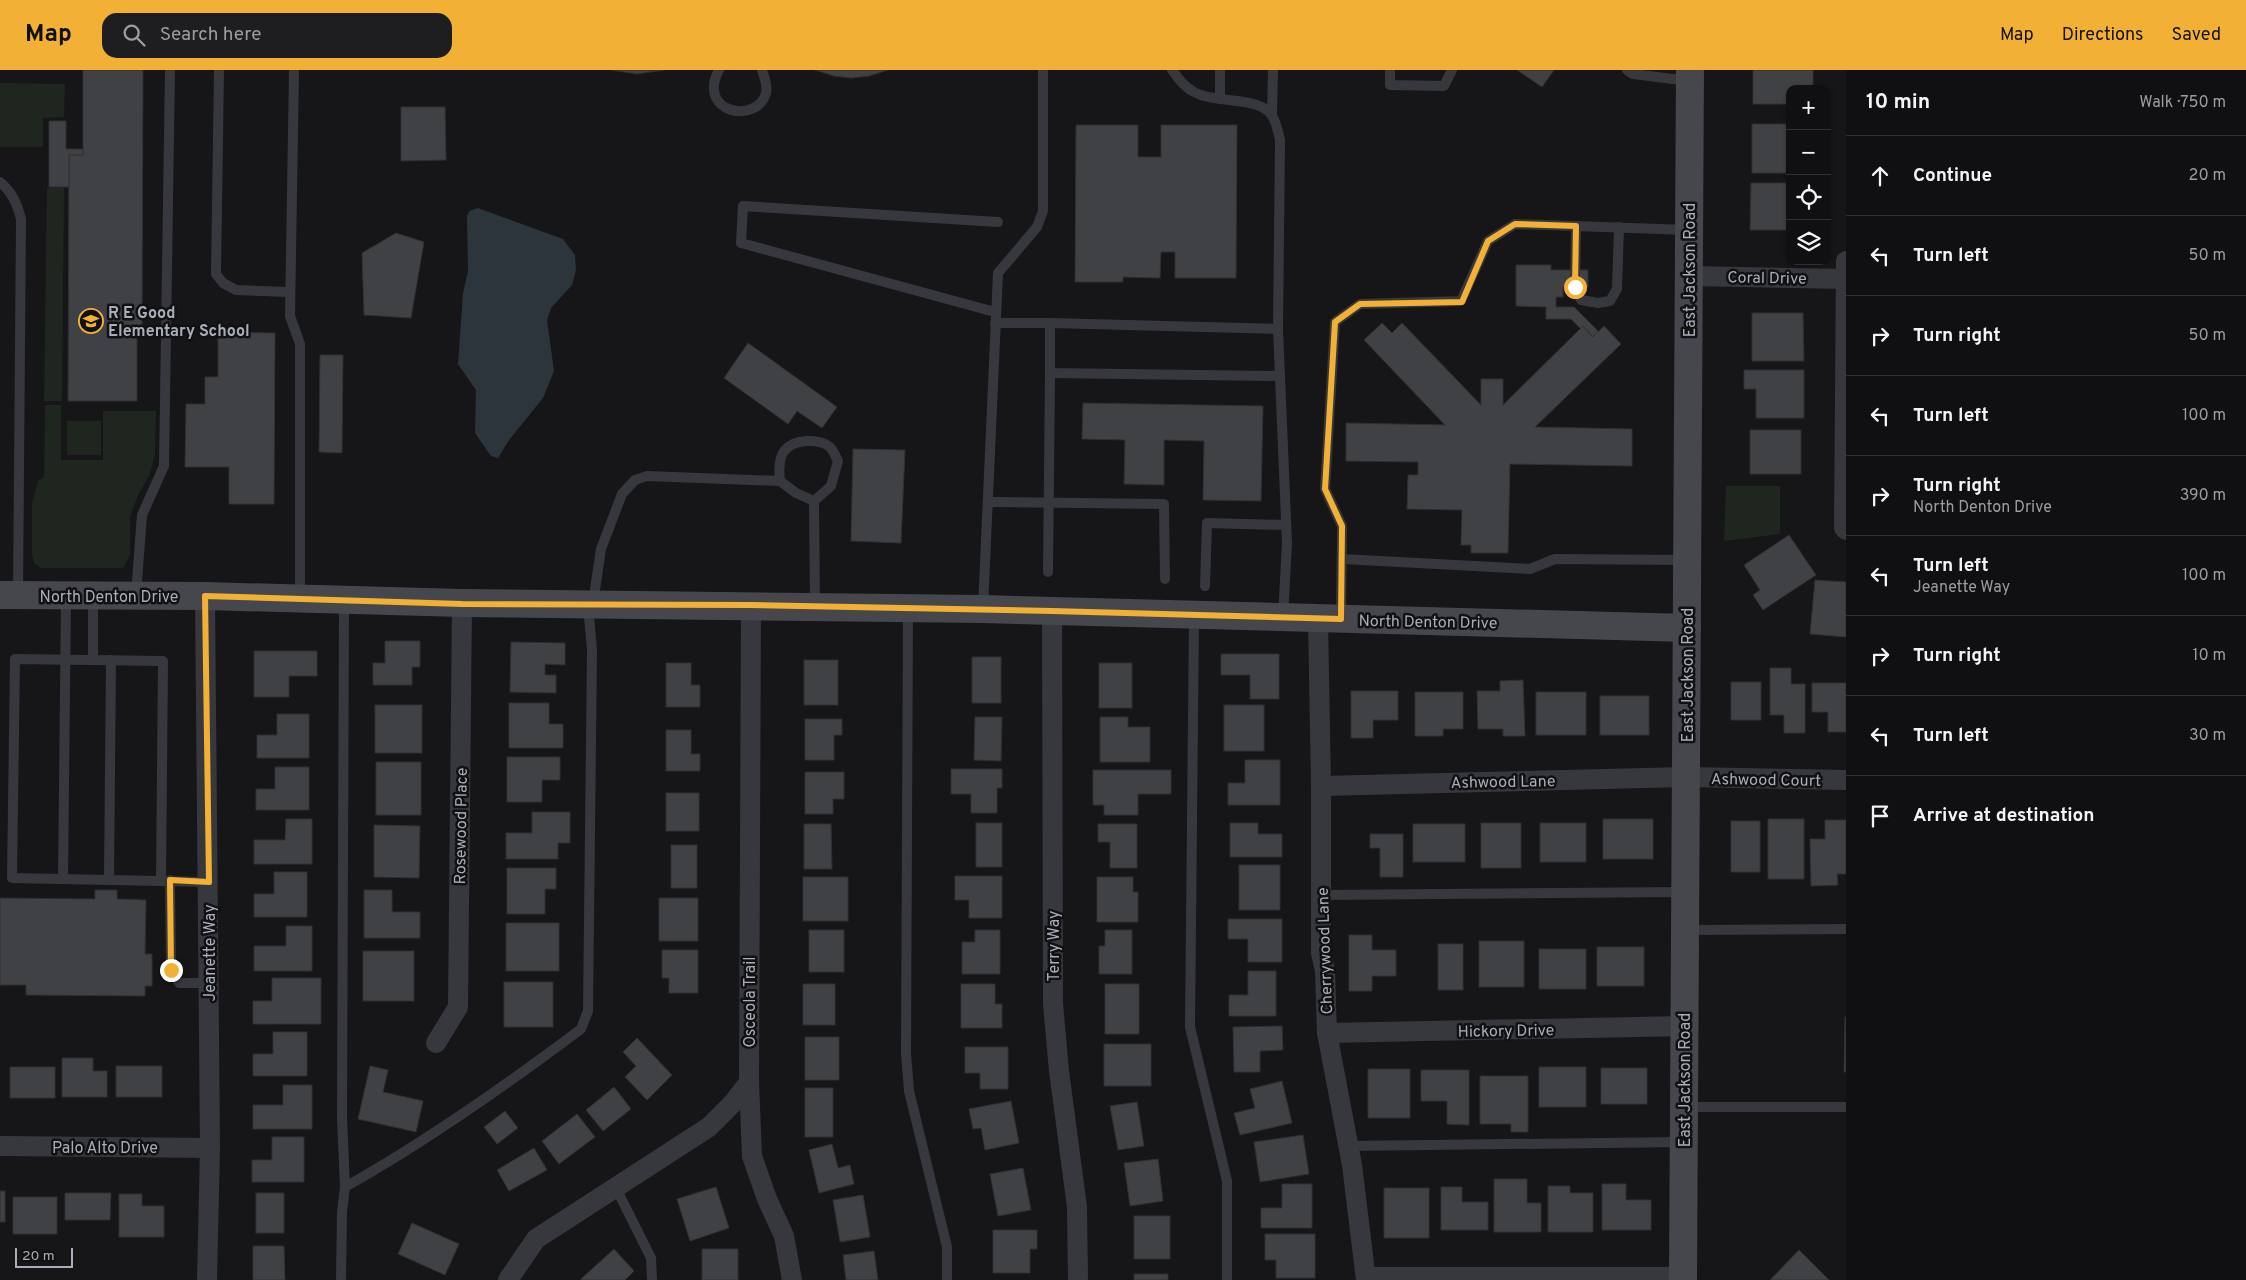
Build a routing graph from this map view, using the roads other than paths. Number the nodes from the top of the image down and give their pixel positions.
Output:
1 (170, 70) edge
2 (219, 70) edge
3 (294, 70) edge
4 (719, 70) edge
5 (762, 70) edge
6 (1043, 70) edge
7 (1172, 70) edge
8 (1220, 70) edge
9 (1273, 70) edge
10 (1390, 70) edge
11 (1452, 70) edge
12 (1627, 70) edge
13 (1690, 75) edge
14 (1220, 99) junction
15 (1272, 115) junction
16 (0, 182) edge
17 (998, 222) dead end
18 (1576, 226) junction
19 (1619, 227) junction
20 (1689, 230) junction
21 (1846, 270) edge
22 (1689, 276) junction
23 (290, 292) junction
24 (995, 318) junction
25 (1050, 323) junction
26 (1278, 329) junction
27 (1050, 373) junction
28 (1280, 376) junction
29 (780, 481) junction
30 (814, 501) junction
31 (988, 502) junction
32 (1048, 504) junction
33 (1286, 524) junction
34 (1845, 529) edge
35 (1342, 559) junction
36 (1688, 560) junction
37 (1048, 572) dead end
38 (1165, 579) dead end
39 (1205, 586) dead end
40 (9, 596) edge
41 (66, 596) junction
42 (94, 596) junction
43 (136, 596) junction
44 (205, 596) junction
45 (300, 599) junction
46 (344, 600) junction
47 (462, 604) junction
48 (590, 604) junction
49 (751, 605) junction
50 (815, 606) junction
51 (908, 608) junction
52 (983, 610) junction
53 (1052, 611) junction
54 (1194, 615) junction
55 (1283, 618) junction
56 (1329, 619) junction
57 (1687, 628) junction
58 (66, 660) junction
59 (93, 660) junction
60 (112, 660) junction
61 (1686, 777) junction
62 (1846, 780) edge
63 (1321, 786) junction
64 (63, 879) junction
65 (109, 879) junction
66 (165, 880) junction
67 (209, 882) junction
68 (1685, 892) junction
69 (1321, 895) junction
70 (1846, 928) edge
71 (1685, 930) junction
72 (209, 983) junction
73 (1685, 1026) junction
74 (1327, 1033) junction
75 (436, 1043) dead end
76 (748, 1082) junction
77 (1684, 1107) junction
78 (1846, 1107) edge
79 (1684, 1142) junction
80 (0, 1146) edge
81 (1348, 1146) junction
82 (210, 1148) junction
83 (344, 1187) junction
84 (616, 1188) junction
85 (1366, 1279) edge
86 (1683, 1279) edge
87 (208, 1280) edge
88 (341, 1280) edge
89 (508, 1280) edge
90 (652, 1280) edge
91 (792, 1280) edge
92 (947, 1280) edge
93 (1078, 1280) edge
94 (1226, 1280) edge

1 - 43 lane
2 - 23 lane
3 - 23 lane
4 - 5 lane
6 - 24 lane
7 - 14 lane
8 - 14 lane
9 - 15 lane
10 - 11 lane
12 - 13 lane
13 - 20 street, East Jackson Road
14 - 15 lane
15 - 26 lane
16 - 40 lane
17 - 24 lane
18 - 19 lane
18 - 19 lane
18 - 35 lane
19 - 20 lane
20 - 22 street, East Jackson Road
21 - 22 street, Coral Drive
21 - 34 street
22 - 36 street, East Jackson Road
23 - 45 lane
24 - 25 lane
24 - 31 lane
25 - 26 lane
25 - 27 lane
26 - 28 lane
27 - 28 lane
27 - 32 lane
28 - 33 lane
29 - 30 lane
29 - 30 lane
29 - 48 lane
30 - 50 lane
31 - 32 lane
31 - 52 lane
32 - 37 lane
32 - 38 lane
33 - 39 lane
33 - 55 lane
35 - 36 lane
35 - 56 lane
36 - 57 street, East Jackson Road
40 - 41 street, North Denton Drive
41 - 42 street, North Denton Drive
41 - 58 lane
42 - 43 street, North Denton Drive
42 - 59 lane
43 - 44 street, North Denton Drive
44 - 45 street, North Denton Drive
44 - 67 street, Jeanette Way
45 - 46 street, North Denton Drive
46 - 47 street, North Denton Drive
46 - 83 lane
47 - 48 street, North Denton Drive
47 - 75 street, Rosewood Place
48 - 49 street, North Denton Drive
48 - 83 lane
49 - 50 street, North Denton Drive
49 - 76 street, Osceola Trail
50 - 51 street, North Denton Drive
51 - 52 street, North Denton Drive
51 - 92 lane
52 - 53 street, North Denton Drive
53 - 54 street, North Denton Drive
53 - 93 street, Terry Way
54 - 55 street, North Denton Drive
54 - 94 lane
55 - 56 street, North Denton Drive
56 - 57 street, North Denton Drive
56 - 63 street, Cherrywood Lane
57 - 61 street, East Jackson Road
58 - 59 lane
58 - 64 lane
58 - 64 lane
59 - 60 lane
60 - 65 lane
60 - 66 lane
61 - 62 street, Ashwood Court
61 - 63 street, Ashwood Lane
61 - 68 street, East Jackson Road
63 - 69 street, Cherrywood Lane
64 - 65 lane
65 - 66 lane
66 - 67 lane
66 - 72 lane
67 - 72 street, Jeanette Way
68 - 69 lane
68 - 71 street, East Jackson Road
69 - 74 street, Cherrywood Lane
70 - 71 lane
71 - 73 street, East Jackson Road
72 - 82 street, Jeanette Way
73 - 74 street, Hickory Drive
73 - 77 street, East Jackson Road
74 - 81 street, Cherrywood Lane
76 - 84 street
76 - 91 street, Osceola Trail
77 - 78 lane
77 - 79 street, East Jackson Road
79 - 81 lane
79 - 86 street, East Jackson Road
80 - 82 street, Palo Alto Drive
81 - 85 street, Cherrywood Lane
82 - 87 street, Jeanette Way
83 - 88 lane
84 - 89 street
84 - 90 lane
85 - 86 street

